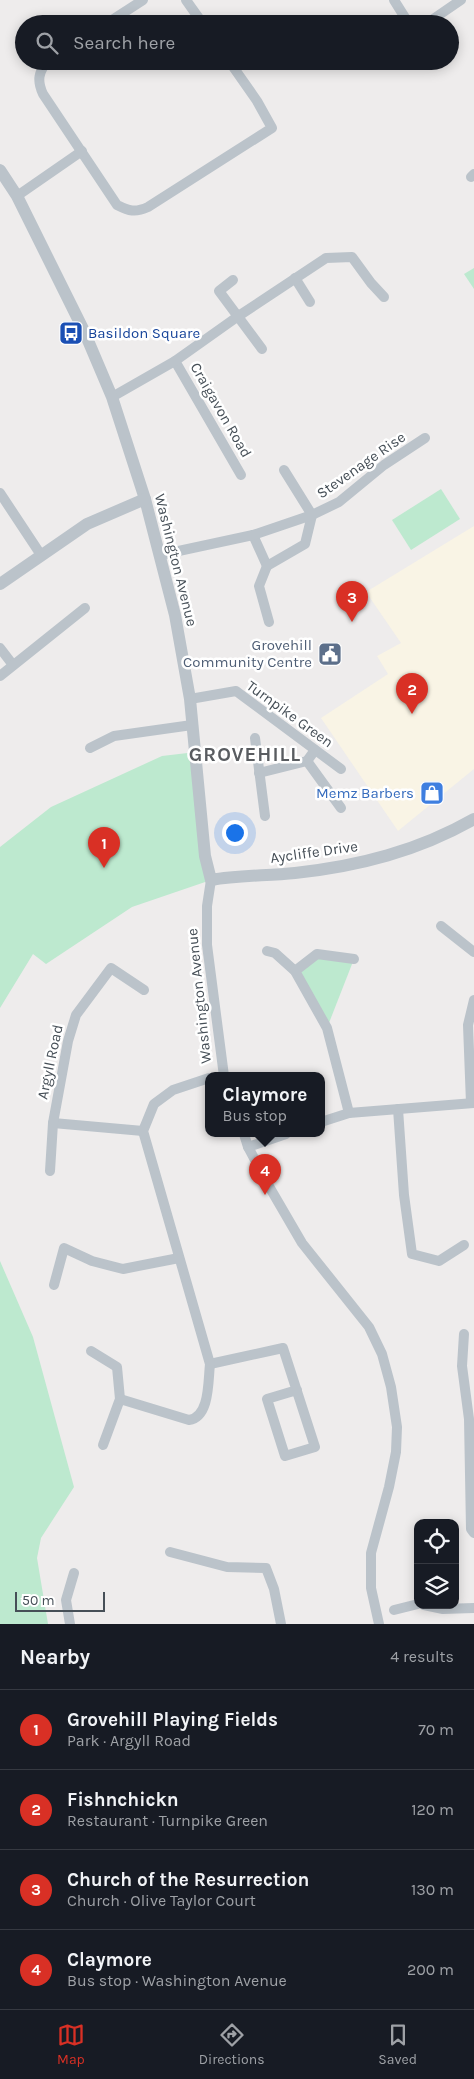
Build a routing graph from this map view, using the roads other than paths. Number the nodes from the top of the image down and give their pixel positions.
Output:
1 (143, 0) edge
2 (186, 0) edge
3 (394, 0) edge
4 (461, 0) edge
5 (120, 15) edge
6 (197, 15) edge
7 (403, 15) edge
8 (439, 15) edge
9 (42, 70) edge
10 (235, 70) edge
11 (82, 151) junction
12 (0, 170) edge
13 (17, 196) junction
14 (295, 278) junction
15 (233, 280) dead end
16 (384, 297) dead end
17 (310, 302) dead end
18 (237, 317) junction
19 (262, 349) dead end
20 (175, 361) junction
21 (112, 397) junction
22 (425, 438) dead end
23 (284, 470) dead end
24 (241, 475) dead end
25 (0, 493) edge
26 (145, 499) junction
27 (312, 515) junction
28 (253, 535) junction
29 (41, 555) junction
30 (160, 555) junction
31 (268, 566) junction
32 (0, 584) edge
33 (85, 608) dead end
34 (269, 622) dead end
35 (0, 648) edge
36 (13, 665) junction
37 (0, 676) edge
38 (190, 699) junction
39 (192, 725) junction
40 (254, 738) dead end
41 (90, 748) dead end
42 (315, 750) junction
43 (307, 761) junction
44 (341, 770) dead end
45 (259, 773) junction
46 (341, 808) dead end
47 (265, 816) dead end
48 (474, 819) edge
49 (210, 880) junction
50 (441, 926) dead end
51 (267, 951) dead end
52 (474, 952) edge
53 (354, 959) dead end
54 (294, 971) junction
55 (144, 990) dead end
56 (474, 1000) edge
57 (220, 1072) edge
58 (205, 1079) edge
59 (472, 1103) edge
60 (398, 1109) junction
61 (349, 1112) junction
62 (325, 1121) edge
63 (53, 1123) junction
64 (143, 1131) junction
65 (245, 1137) edge
66 (277, 1137) edge
67 (248, 1147) junction
68 (50, 1170) dead end
69 (464, 1245) dead end
70 (179, 1258) junction
71 (54, 1285) dead end
72 (464, 1334) dead end
73 (91, 1351) dead end
74 (210, 1364) junction
75 (297, 1390) junction
76 (120, 1399) junction
77 (472, 1419) edge
78 (103, 1445) dead end
79 (474, 1533) edge
80 (170, 1552) dead end
81 (74, 1573) dead end
82 (414, 1605) edge
83 (459, 1608) edge
84 (474, 1608) edge
85 (394, 1610) dead end
86 (70, 1624) edge
87 (281, 1624) edge
88 (379, 1624) edge

1 - 5 street
2 - 6 street
3 - 7 street
4 - 8 street
9 - 11 street
10 - 11 street
11 - 13 street
12 - 13 street, Washington Avenue
13 - 21 street, Washington Avenue
14 - 16 street, Craigavon Road
14 - 17 street
14 - 18 street, Craigavon Road
15 - 18 street
18 - 19 street
18 - 20 street, Craigavon Road
20 - 21 street, Craigavon Road
20 - 24 street, Craigavon Road
21 - 26 street, Washington Avenue
22 - 27 street, Stevenage Rise
23 - 27 street, Stevenage Rise
25 - 29 street
26 - 29 street
26 - 30 street, Washington Avenue
27 - 28 street, Stevenage Rise
27 - 31 street, Stevenage Rise
28 - 30 street, Stevenage Rise
28 - 31 street
29 - 32 street
30 - 38 street, Washington Avenue
31 - 34 street
33 - 36 street
35 - 36 street
36 - 37 street
38 - 39 street, Washington Avenue
38 - 42 street, Turnpike Green
39 - 41 street
39 - 49 street, Washington Avenue
40 - 45 street
42 - 43 street
42 - 44 street, Turnpike Green
43 - 45 street
43 - 46 street
45 - 47 street
48 - 49 street, Aycliffe Drive
49 - 57 street, Washington Avenue
50 - 52 street
51 - 54 street
53 - 54 street
54 - 61 street
55 - 63 street, Argyll Road
56 - 59 street
58 - 64 street
59 - 60 street
60 - 61 street
60 - 69 street
61 - 62 street
63 - 64 street, Argyll Road
63 - 68 street, Argyll Road
64 - 70 street
65 - 67 street
66 - 67 street
67 - 88 street
70 - 71 street
70 - 74 street
72 - 77 street
73 - 76 street
74 - 75 street
74 - 76 street
75 - 75 street
76 - 78 street
77 - 79 street
80 - 87 street
81 - 86 street
82 - 85 street
83 - 84 street

